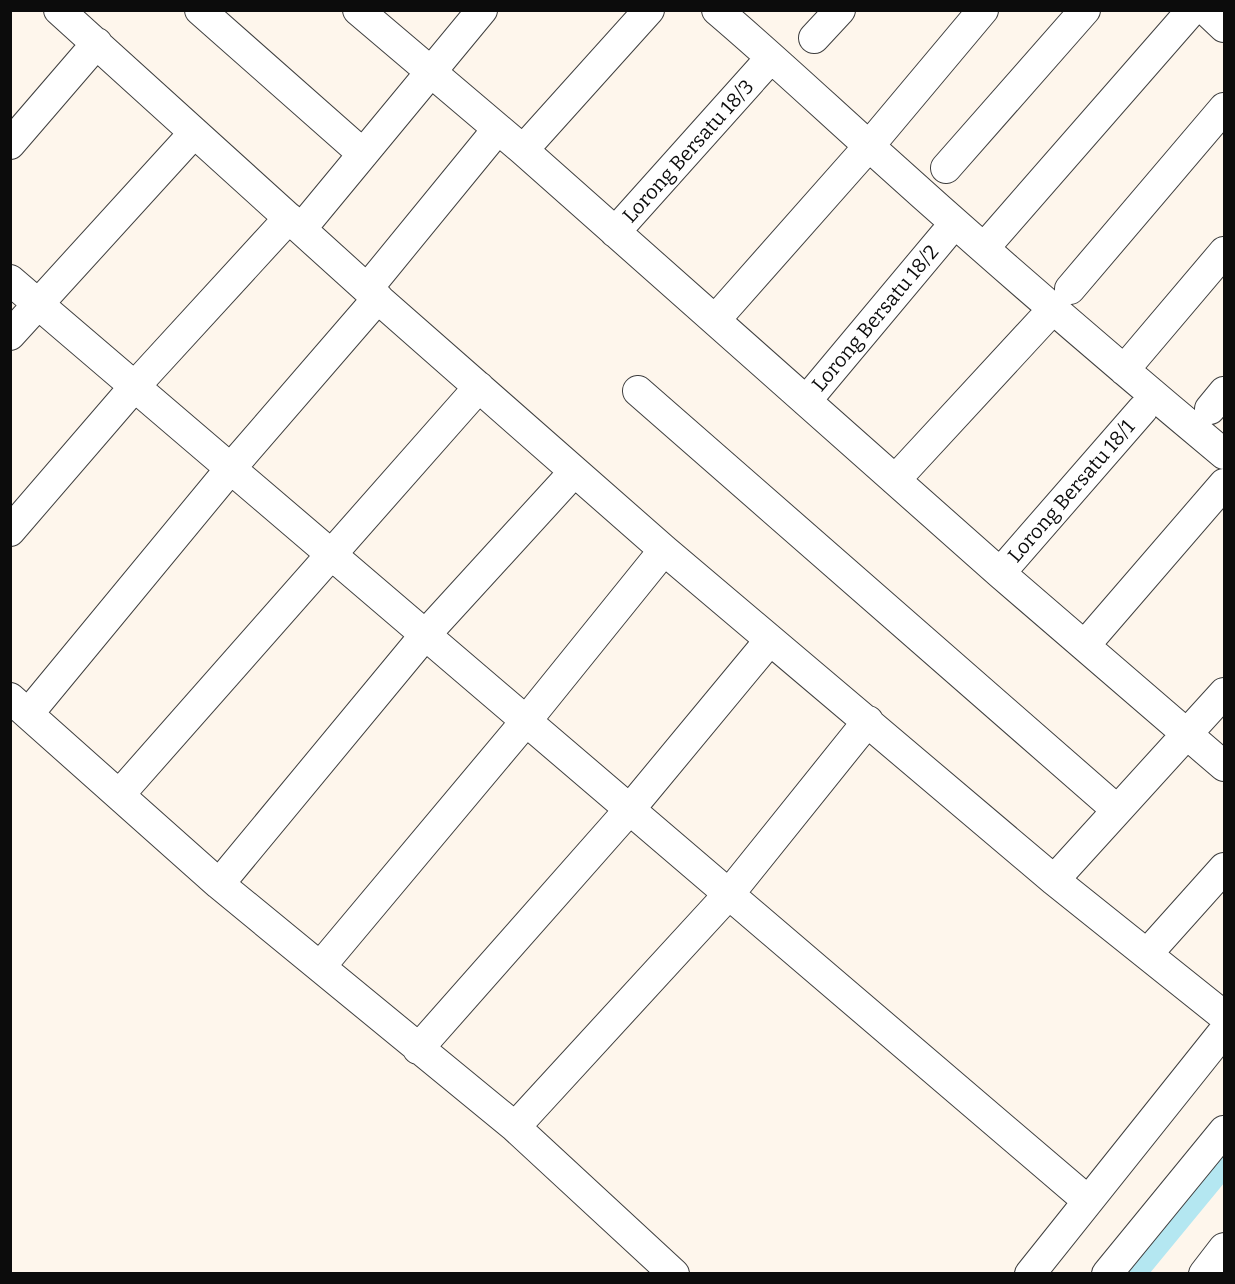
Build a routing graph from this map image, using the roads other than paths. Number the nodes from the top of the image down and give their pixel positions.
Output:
1 (59, 10) edge
2 (200, 10) edge
3 (358, 10) edge
4 (482, 10) edge
5 (649, 10) edge
6 (717, 10) edge
7 (840, 10) edge
8 (982, 10) edge
9 (1085, 10) edge
10 (1192, 10) edge
11 (1206, 10) edge
12 (1224, 27) edge
13 (814, 38) dead end
14 (97, 43) junction
15 (761, 69) dead end
16 (430, 72) junction
17 (1224, 108) edge
18 (497, 130) junction
19 (194, 133) junction
20 (10, 144) edge
21 (869, 146) junction
22 (523, 150) junction
23 (363, 154) junction
24 (946, 168) dead end
25 (295, 224) junction
26 (615, 232) junction
27 (944, 236) dead end
28 (984, 248) junction
29 (1224, 252) edge
30 (10, 280) edge
31 (372, 294) junction
32 (1062, 299) junction
33 (38, 304) junction
34 (714, 320) junction
35 (10, 335) edge
36 (1124, 370) junction
37 (135, 386) junction
38 (479, 387) junction
39 (638, 391) dead end
40 (806, 401) junction
41 (1142, 410) dead end
42 (1224, 454) edge
43 (231, 468) junction
44 (574, 472) junction
45 (895, 480) junction
46 (1224, 484) edge
47 (10, 531) edge
48 (664, 550) junction
49 (332, 555) junction
50 (1000, 573) junction
51 (425, 635) junction
52 (770, 640) junction
53 (1085, 645) junction
54 (1224, 693) edge
55 (19, 706) edge
56 (526, 721) junction
57 (868, 721) junction
58 (1189, 734) junction
59 (1224, 766) edge
60 (119, 795) junction
61 (630, 809) junction
62 (1117, 810) junction
63 (1224, 868) edge
64 (1054, 880) junction
65 (219, 884) junction
66 (729, 894) junction
67 (1147, 954) junction
68 (320, 967) junction
69 (1224, 1016) edge
70 (1224, 1031) edge
71 (418, 1048) junction
72 (515, 1127) junction
73 (1224, 1131) edge
74 (1088, 1201) junction
75 (1224, 1248) edge
76 (674, 1274) edge
77 (1030, 1274) edge
78 (1107, 1274) edge
79 (1204, 1274) edge

1 - 14 street
2 - 23 street
3 - 16 street
4 - 16 street
5 - 22 street
6 - 21 street
7 - 13 street
8 - 21 street
9 - 24 street
10 - 28 street
11 - 12 street
14 - 19 street
14 - 20 street
15 - 26 street, Lorong Bersatu 18/3
16 - 18 street
16 - 23 street
17 - 32 street
18 - 22 street
18 - 31 street
19 - 25 street
19 - 33 street
21 - 28 street
21 - 34 street
22 - 26 street
23 - 25 street
25 - 31 street
25 - 37 street
26 - 34 street
27 - 40 street, Lorong Bersatu 18/2
28 - 32 street
29 - 36 street
30 - 33 street
31 - 38 street
31 - 43 street
32 - 36 street
32 - 45 street
33 - 35 street
33 - 37 street
34 - 40 street
36 - 42 street
37 - 43 street
37 - 47 street
38 - 44 street
38 - 49 street
39 - 62 street
40 - 45 street
41 - 50 street, Lorong Bersatu 18/1
43 - 49 street
43 - 55 street
44 - 48 street
44 - 51 street
45 - 50 street
46 - 53 street
48 - 52 street
48 - 56 street
49 - 51 street
49 - 60 street
50 - 53 street
51 - 56 street
51 - 65 street
52 - 57 street
52 - 61 street
53 - 58 street
54 - 58 street
55 - 60 street
56 - 61 street
56 - 68 street
57 - 64 street
57 - 66 street
58 - 59 street
58 - 62 street
60 - 65 street
61 - 66 street
61 - 71 street
62 - 64 street
63 - 67 street
64 - 67 street
65 - 68 street
66 - 72 street
66 - 74 street
67 - 69 street
68 - 71 street
70 - 74 street
71 - 72 street
72 - 76 street
73 - 78 street
74 - 77 street
75 - 79 street

